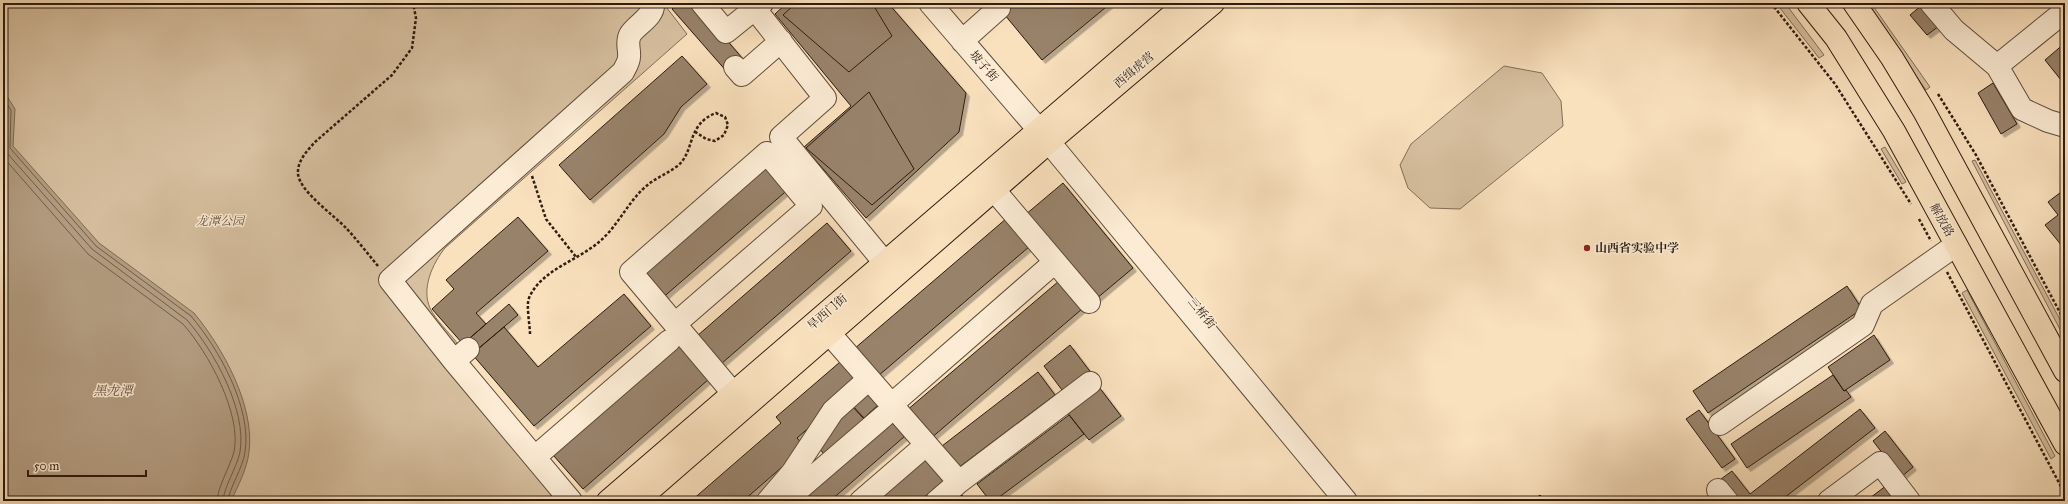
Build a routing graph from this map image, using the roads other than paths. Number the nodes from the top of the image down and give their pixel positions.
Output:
1 (653, 3) edge
2 (702, 3) edge
3 (1186, 3) edge
4 (1213, 3) edge
5 (1808, 3) edge
6 (1854, 3) edge
7 (1931, 3) edge
8 (759, 5) edge
9 (940, 6) edge
10 (999, 8) dead end
11 (2065, 11) edge
12 (966, 38) junction
13 (781, 41) junction
14 (735, 66) dead end
15 (1997, 66) junction
16 (2065, 126) edge
17 (1048, 133) junction
18 (994, 190) junction
19 (1956, 245) junction
20 (1055, 262) junction
21 (885, 263) junction
22 (1089, 302) dead end
23 (672, 332) junction
24 (829, 333) junction
25 (2065, 371) edge
26 (1090, 383) dead end
27 (861, 386) dead end
28 (733, 393) junction
29 (888, 410) junction
30 (1720, 424) dead end
31 (2065, 444) edge
32 (926, 445) junction
33 (535, 457) junction
34 (959, 482) junction
35 (1336, 494) edge
36 (571, 501) edge
37 (608, 501) edge
38 (637, 501) edge
39 (768, 501) edge
40 (785, 501) edge
41 (861, 501) edge
42 (937, 501) edge
43 (1357, 501) edge
44 (1829, 501) edge
45 (1909, 501) edge

1 - 33 street
2 - 8 street
3 - 17 main road, 西缉虎营
4 - 17 main road, 西缉虎营
5 - 19 main road, 解放路
6 - 25 main road
7 - 15 street
8 - 13 street
9 - 12 street, 坡子街
10 - 12 street
11 - 15 street
12 - 17 street, 坡子街
13 - 14 street
13 - 21 street
15 - 16 street
17 - 18 main road, 旱西门街
17 - 21 main road, 旱西门街
17 - 35 street, 三桥街
18 - 20 street
18 - 24 main road, 旱西门街
19 - 30 street
19 - 31 main road, 解放路
20 - 22 street
20 - 29 street
21 - 28 main road, 旱西门街
23 - 23 street
23 - 28 street
23 - 33 street
24 - 29 street
24 - 38 main road, 旱西门街
26 - 34 street
27 - 39 street
28 - 37 main road, 旱西门街
29 - 32 street
29 - 40 street
32 - 34 street
32 - 41 street
33 - 36 street
34 - 42 street
35 - 43 street, 三桥街
44 - 45 street

